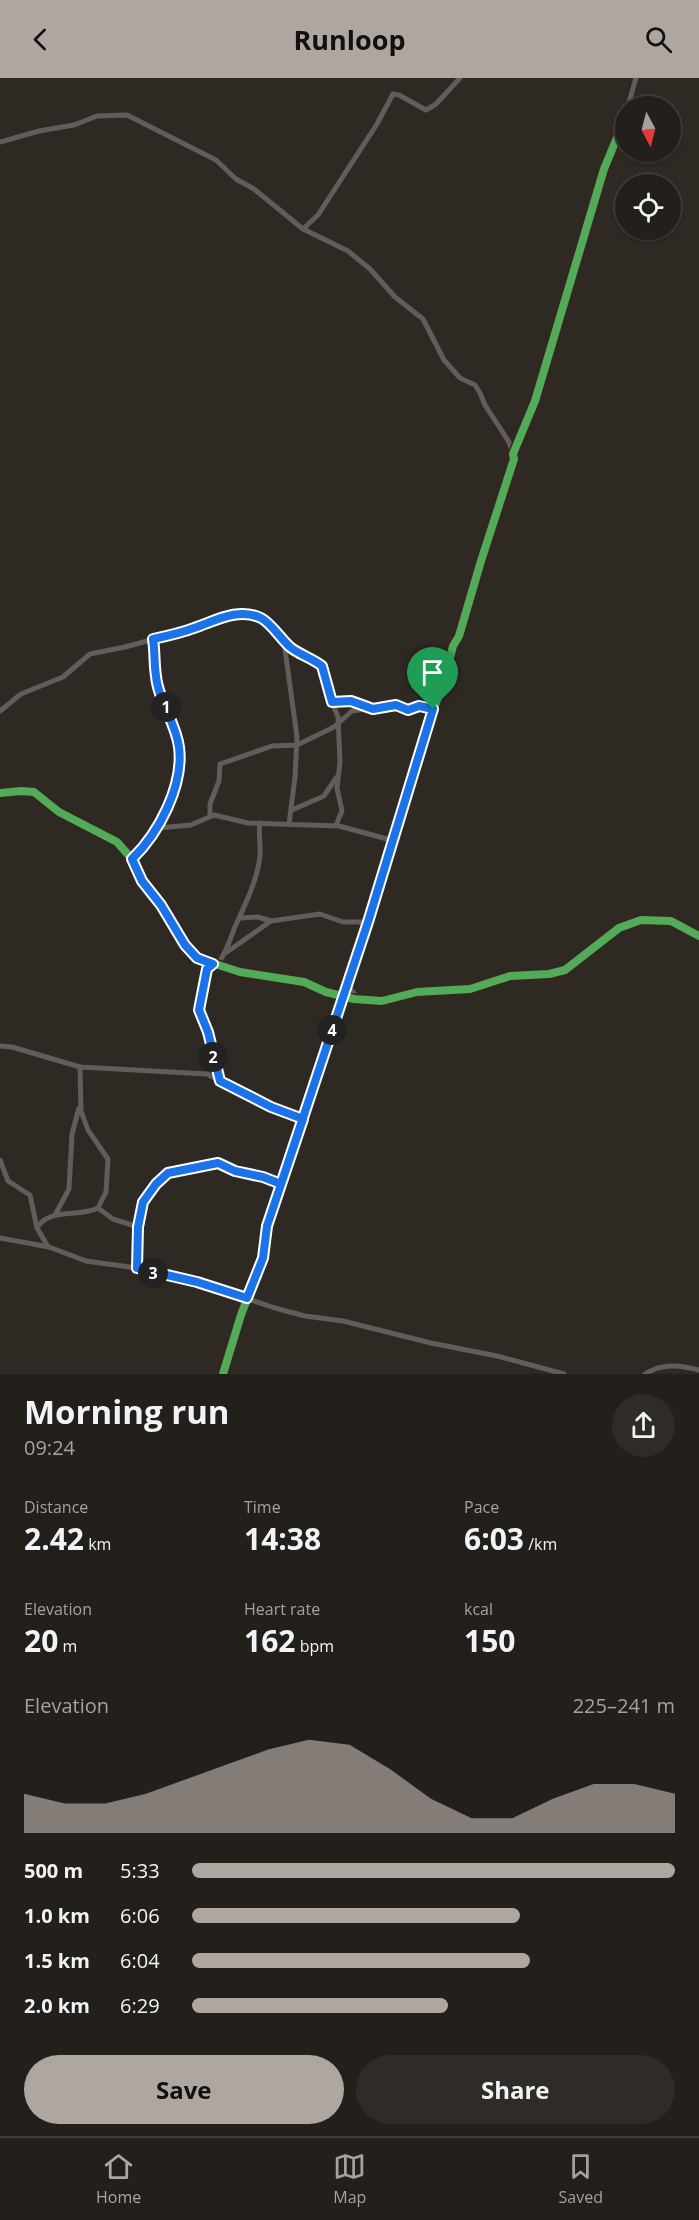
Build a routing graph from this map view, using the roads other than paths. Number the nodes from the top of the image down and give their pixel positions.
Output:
1 (460, 78) edge
2 (636, 78) edge
3 (631, 96) edge
4 (0, 142) edge
5 (615, 144) edge
6 (303, 229) junction
7 (509, 442) junction
8 (518, 446) junction
9 (513, 454) junction
10 (153, 639) junction
11 (284, 642) junction
12 (332, 702) junction
13 (371, 708) junction
14 (433, 709) junction
15 (0, 711) edge
16 (338, 724) junction
17 (297, 745) junction
18 (339, 774) junction
19 (0, 793) edge
20 (292, 810) junction
21 (210, 816) junction
22 (260, 823) junction
23 (289, 824) junction
24 (336, 825) junction
25 (158, 828) junction
26 (391, 840) junction
27 (132, 859) junction
28 (241, 918) junction
29 (271, 921) junction
30 (368, 922) junction
31 (699, 936) edge
32 (227, 952) junction
33 (215, 965) junction
34 (346, 984) junction
35 (343, 996) junction
36 (358, 999) junction
37 (0, 1046) edge
38 (80, 1067) junction
39 (220, 1081) junction
40 (80, 1106) junction
41 (303, 1119) junction
42 (0, 1160) edge
43 (1, 1170) edge
44 (281, 1184) junction
45 (98, 1208) junction
46 (55, 1215) junction
47 (138, 1227) junction
48 (37, 1228) junction
49 (0, 1238) edge
50 (49, 1247) junction
51 (137, 1268) junction
52 (247, 1298) junction
53 (699, 1370) edge
54 (223, 1374) edge
55 (564, 1374) edge
56 (645, 1374) edge

1 - 6 street
2 - 3 street
4 - 6 street
5 - 8 street
6 - 7 street
7 - 8 street
7 - 9 street
8 - 9 street
9 - 14 street
10 - 11 street
10 - 15 street
10 - 25 street
11 - 12 street
11 - 17 street
12 - 13 street
12 - 16 street
13 - 14 street
13 - 16 street
14 - 26 street
16 - 17 street
16 - 18 street
17 - 20 street
17 - 21 street
18 - 20 street
18 - 24 street
19 - 27 street
20 - 23 street
21 - 22 street
21 - 25 street
22 - 23 street
22 - 28 street
23 - 24 street
24 - 26 street
25 - 27 street
26 - 30 street
27 - 33 street
28 - 29 street
28 - 32 street
29 - 30 street
29 - 32 street
30 - 34 street
31 - 36 street
32 - 33 street
33 - 35 street
33 - 39 street
34 - 35 street
34 - 36 street
35 - 36 street
35 - 41 street
37 - 38 street
38 - 39 street
38 - 40 street
39 - 41 street
40 - 45 street
40 - 46 street
41 - 44 street
42 - 43 street
43 - 48 street
44 - 47 street
44 - 52 street
45 - 46 street
45 - 47 street
46 - 48 street
47 - 51 street
48 - 50 street
49 - 50 street
50 - 51 street
51 - 52 street
52 - 54 street
52 - 55 street
53 - 56 street

